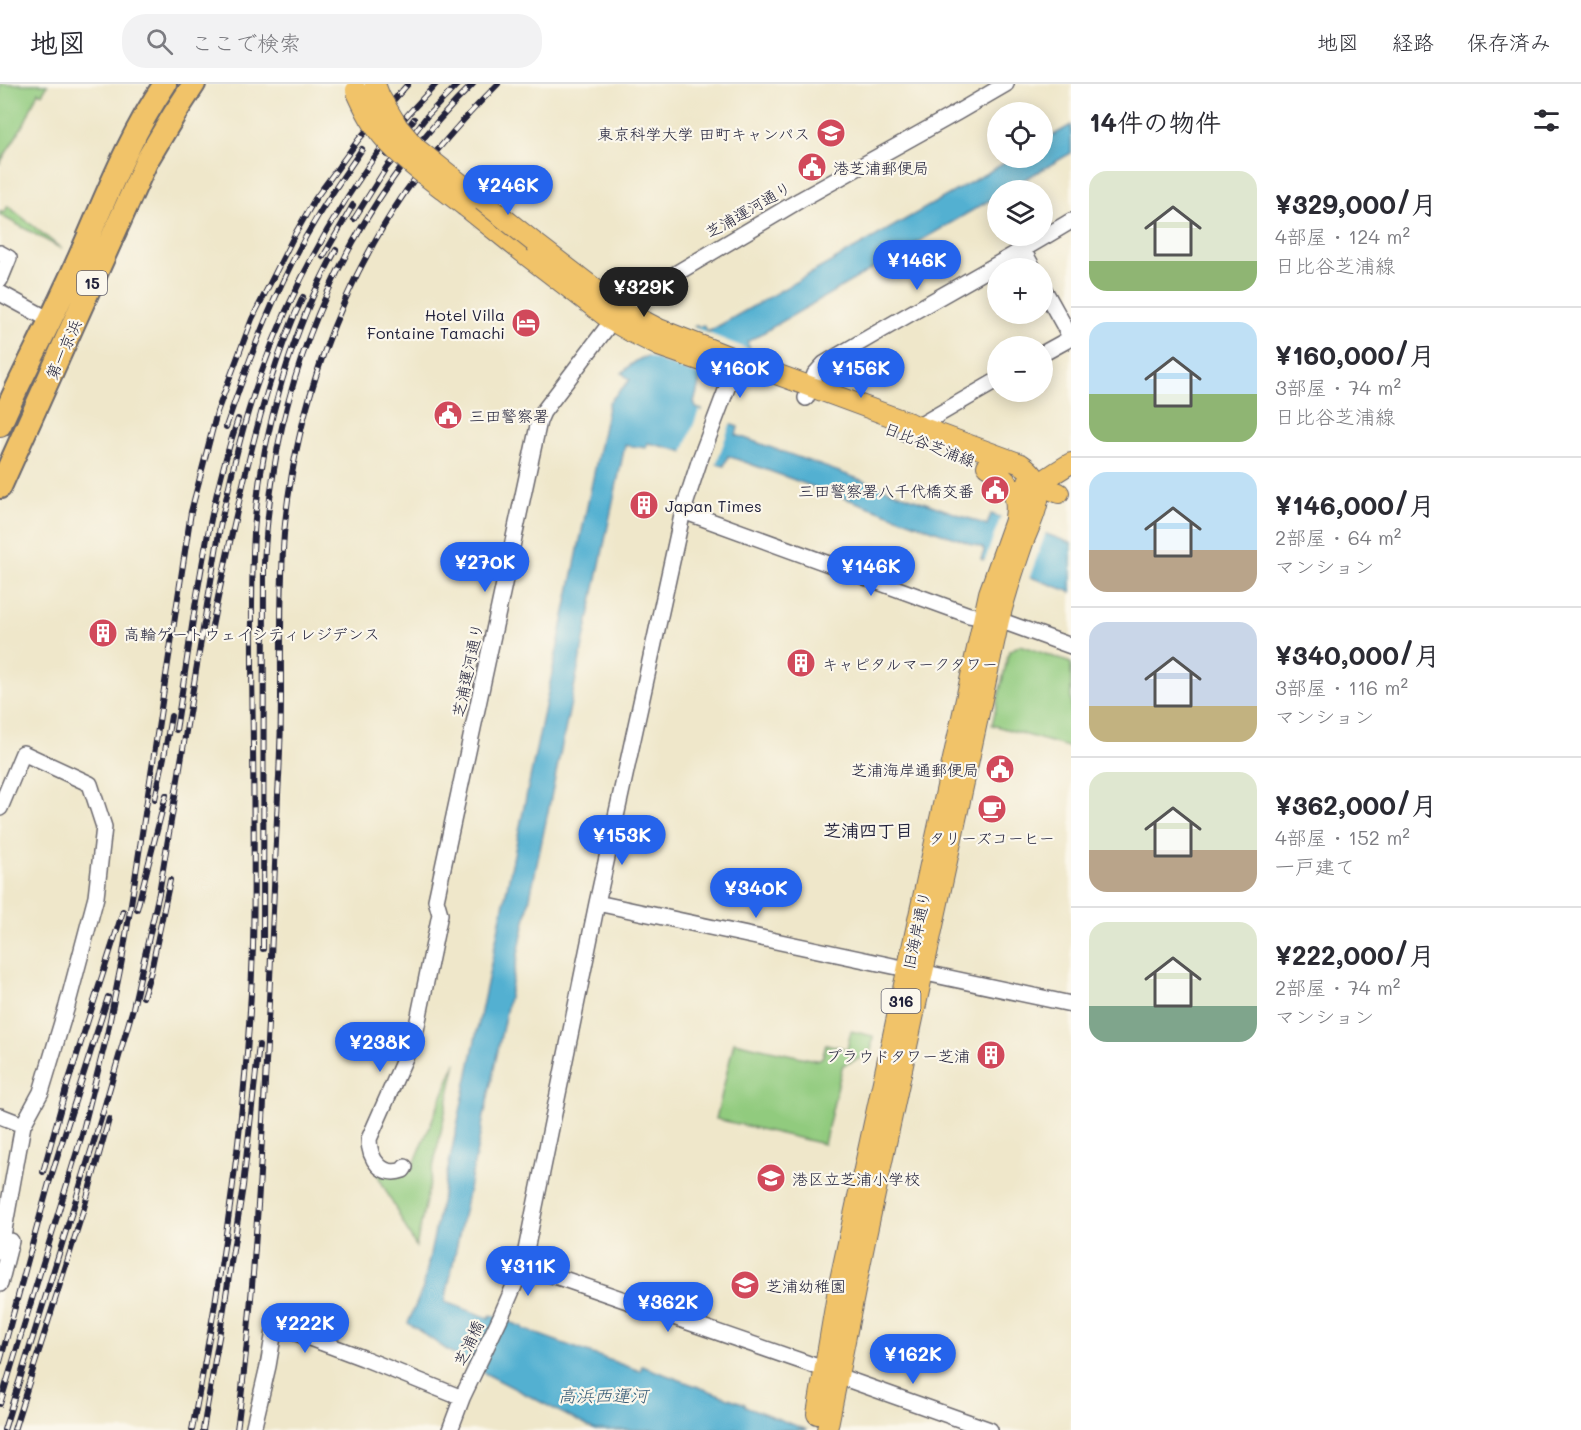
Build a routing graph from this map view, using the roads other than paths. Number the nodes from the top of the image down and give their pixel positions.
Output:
1 (165, 84) edge
2 (194, 84) edge
3 (355, 84) edge
4 (375, 84) edge
5 (1006, 84) edge
6 (1071, 221) edge
7 (531, 249) junction
8 (1023, 250) junction
9 (0, 253) edge
10 (1027, 258) edge
11 (0, 280) edge
12 (0, 293) edge
13 (1053, 306) edge
14 (79, 312) junction
15 (54, 313) junction
16 (617, 315) junction
17 (1071, 338) edge
18 (1053, 348) edge
19 (731, 367) junction
20 (987, 386) edge
21 (808, 392) junction
22 (38, 406) junction
23 (5, 407) edge
24 (912, 430) junction
25 (1021, 464) junction
26 (1069, 464) edge
27 (987, 466) junction
28 (1038, 484) junction
29 (0, 487) edge
30 (1067, 492) edge
31 (683, 511) junction
32 (1022, 523) junction
33 (992, 618) junction
34 (1071, 646) edge
35 (0, 808) edge
36 (597, 903) junction
37 (915, 970) junction
38 (1071, 1004) edge
39 (0, 1116) edge
40 (22, 1125) junction
41 (405, 1167) dead end
42 (0, 1252) edge
43 (524, 1265) junction
44 (0, 1284) edge
45 (831, 1372) junction
46 (465, 1392) junction
47 (254, 1430) edge
48 (450, 1430) edge
49 (814, 1430) edge
50 (827, 1430) edge
51 (990, 1430) edge

1 - 15 highway, 第一京浜 / 15
2 - 14 highway, 第一京浜 / 15
3 - 7 main road, bridge
4 - 7 main road, bridge
5 - 16 street, 芝浦運河通り
6 - 8 street
7 - 16 main road
8 - 10 street
8 - 21 street
9 - 11 street
12 - 15 street
13 - 17 street
14 - 15 highway
14 - 22 highway, 第一京浜 / 15
15 - 23 highway, 第一京浜 / 15
16 - 19 main road
16 - 19 main road
16 - 41 street, 芝浦運河通り
17 - 18 street
19 - 21 main road, 日比谷芝浦線
19 - 31 street, 芝浦橋
20 - 24 street
21 - 24 main road, 日比谷芝浦線
22 - 23 highway
22 - 29 highway, 第一京浜 / 15
24 - 25 main road, 日比谷芝浦線
24 - 27 main road, 日比谷芝浦線
25 - 26 main road
25 - 28 main road, 日比谷芝浦線
26 - 28 main road, 316
27 - 28 main road, 日比谷芝浦線
27 - 32 main road
28 - 30 main road, 日比谷芝浦線
28 - 32 main road, 316
30 - 32 main road, 316
31 - 33 street
31 - 36 street, 芝浦橋
32 - 33 main road, 旧海岸通り / 316
33 - 34 street
33 - 37 main road, 旧海岸通り / 316
35 - 40 street
36 - 37 street
36 - 43 street, 芝浦橋
37 - 38 street
37 - 45 main road, 旧海岸通り / 316
39 - 40 street
40 - 42 street
40 - 44 street
43 - 45 street
43 - 46 street, 芝浦橋
45 - 49 main road, 旧海岸通り / 316
45 - 50 main road, 旧海岸通り / 316
45 - 51 street
46 - 47 street
46 - 48 street, 芝浦橋

